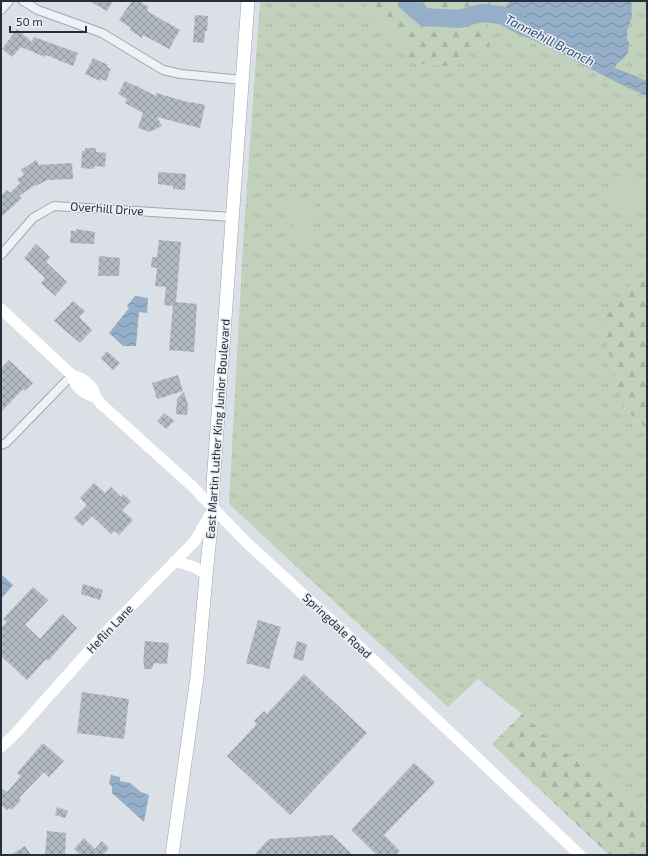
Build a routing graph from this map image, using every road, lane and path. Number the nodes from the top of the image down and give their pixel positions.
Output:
1 (9, 1) edge
2 (23, 1) edge
3 (248, 1) edge
4 (1, 10) edge
5 (243, 80) junction
6 (233, 217) junction
7 (1, 255) edge
8 (1, 309) edge
9 (72, 375) junction
10 (1, 445) edge
11 (213, 508) junction
12 (175, 561) junction
13 (206, 574) junction
14 (1, 747) edge
15 (172, 855) edge
16 (580, 855) edge

1 - 4 street
2 - 5 street
3 - 5 main road, East Martin Luther King Junior Boulevard
5 - 6 main road, East Martin Luther King Junior Boulevard
6 - 7 street, Overhill Drive
6 - 11 main road, East Martin Luther King Junior Boulevard
8 - 9 main road, Springdale Road
9 - 10 street
9 - 11 main road, Springdale Road
11 - 12 main road, Heflin Lane
11 - 13 main road, East Martin Luther King Junior Boulevard
11 - 16 main road, Springdale Road
12 - 13 main road
12 - 14 main road, Heflin Lane
13 - 15 main road, East Martin Luther King Junior Boulevard

